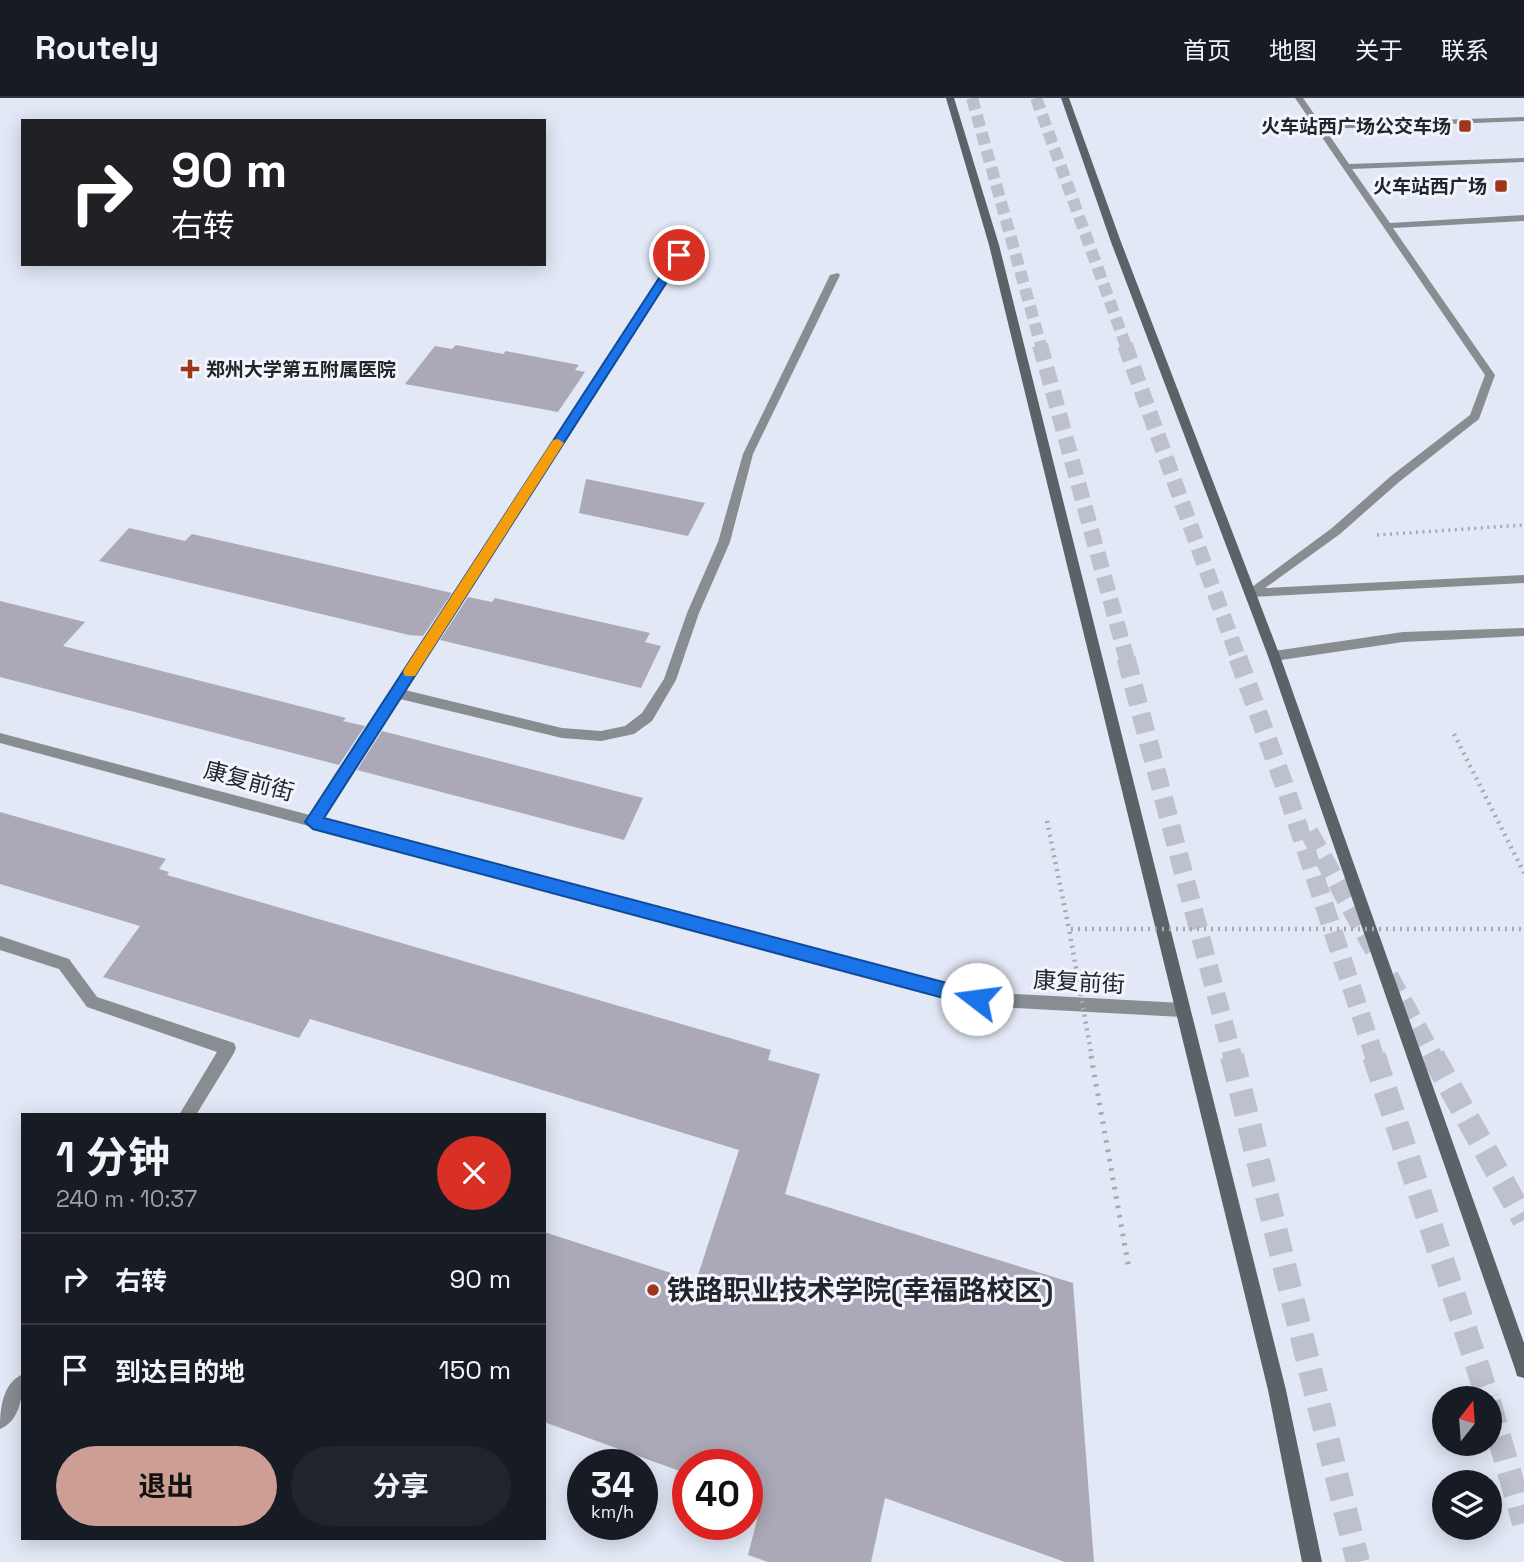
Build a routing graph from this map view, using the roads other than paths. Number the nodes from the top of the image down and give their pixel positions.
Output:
1 (950, 98) edge
2 (1065, 98) edge
3 (1299, 98) edge
4 (1524, 119) edge
5 (1319, 127) junction
6 (1524, 160) edge
7 (1347, 167) junction
8 (1524, 218) edge
9 (1387, 226) junction
10 (694, 232) dead end
11 (835, 275) dead end
12 (1524, 579) edge
13 (1250, 593) junction
14 (1524, 632) edge
15 (1274, 656) junction
16 (397, 693) junction
17 (0, 738) edge
18 (313, 822) junction
19 (0, 943) edge
20 (1182, 1010) junction
21 (188, 1113) edge
22 (1524, 1369) edge
23 (21, 1386) edge
24 (0, 1420) edge
25 (1311, 1562) edge

1 - 20 main road
2 - 13 main road
3 - 5 street
4 - 5 street
5 - 7 street
6 - 7 street
7 - 9 street
8 - 9 street
9 - 13 street
10 - 16 street
11 - 16 street
12 - 13 street
13 - 15 main road
14 - 15 street
15 - 22 main road
16 - 18 street
17 - 18 street, 康复前街
18 - 20 street, 康复前街
19 - 21 street
20 - 25 main road
23 - 24 street

